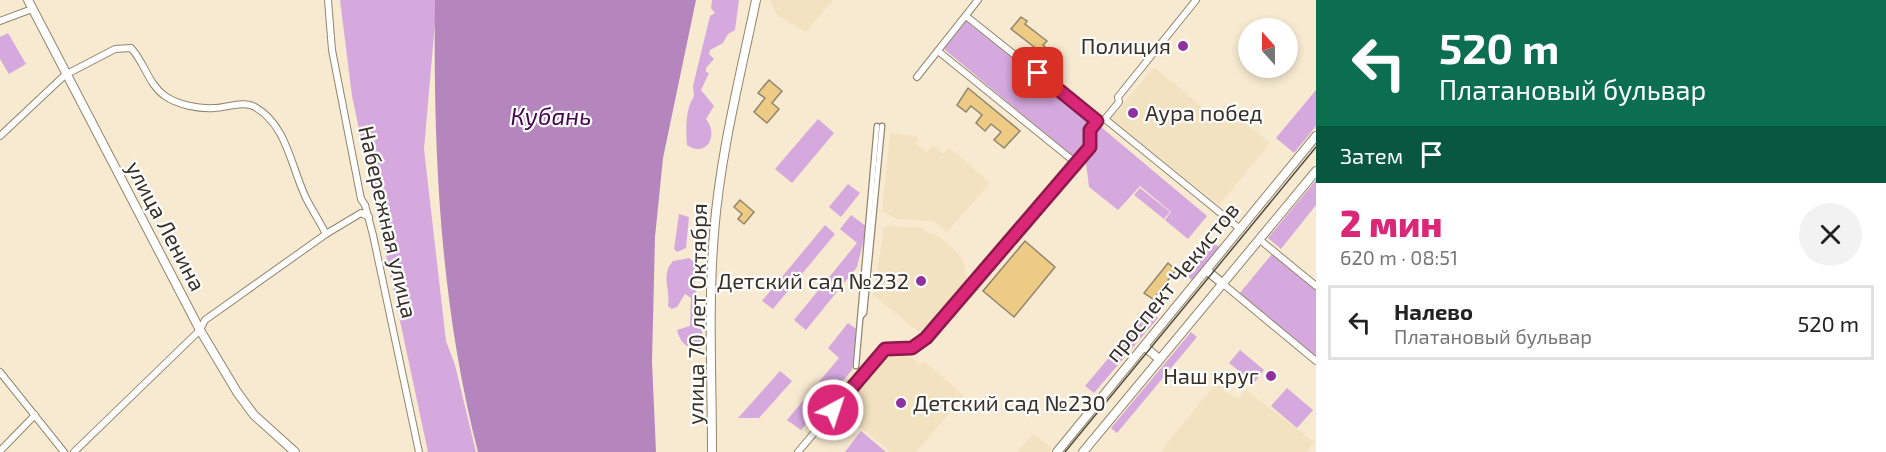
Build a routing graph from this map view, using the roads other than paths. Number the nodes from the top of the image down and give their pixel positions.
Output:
1 (28, 0) edge
2 (328, 0) edge
3 (756, 0) edge
4 (978, 0) edge
5 (1196, 0) edge
6 (32, 9) junction
7 (966, 16) junction
8 (0, 21) edge
9 (938, 51) junction
10 (65, 75) junction
11 (917, 77) dead end
12 (1105, 119) junction
13 (1097, 121) junction
14 (880, 126) dead end
15 (0, 136) edge
16 (1316, 136) edge
17 (1076, 163) junction
18 (1316, 171) edge
19 (361, 199) junction
20 (361, 213) junction
21 (369, 217) junction
22 (1240, 229) junction
23 (326, 234) junction
24 (1260, 240) junction
25 (1206, 270) junction
26 (1222, 284) junction
27 (1316, 286) edge
28 (200, 330) junction
29 (1144, 346) junction
30 (1159, 359) junction
31 (1316, 361) edge
32 (856, 366) dead end
33 (0, 372) edge
34 (35, 415) junction
35 (0, 451) edge
36 (64, 452) edge
37 (74, 452) edge
38 (295, 452) edge
39 (419, 452) edge
40 (712, 452) edge
41 (798, 452) edge
42 (1057, 452) edge
43 (1083, 452) edge

1 - 6 street, улица Ленина
2 - 19 street, Набережная улица
3 - 40 main road, улица 70 лет Октября
4 - 7 street
5 - 12 street
6 - 8 street
6 - 10 street, улица Ленина
7 - 9 street
7 - 13 street
9 - 11 street
9 - 17 street
10 - 15 street
10 - 23 street
10 - 28 street, улица Ленина
12 - 13 street
12 - 22 street
13 - 17 street
14 - 32 street
16 - 22 main road, проспект Чекистов
17 - 41 street
18 - 24 main road, проспект Чекистов
19 - 20 street
19 - 21 street, Набережная улица
20 - 21 street
20 - 23 street
21 - 39 street, Набережная улица
22 - 25 main road, проспект Чекистов
23 - 28 street
24 - 26 main road, проспект Чекистов
24 - 27 street
25 - 26 main road
25 - 29 main road, проспект Чекистов
26 - 30 main road, проспект Чекистов
26 - 31 street
28 - 37 street
28 - 38 street, улица Ленина
29 - 30 main road
29 - 42 main road, проспект Чекистов
30 - 43 main road, проспект Чекистов
33 - 34 street
34 - 35 street
34 - 36 street

